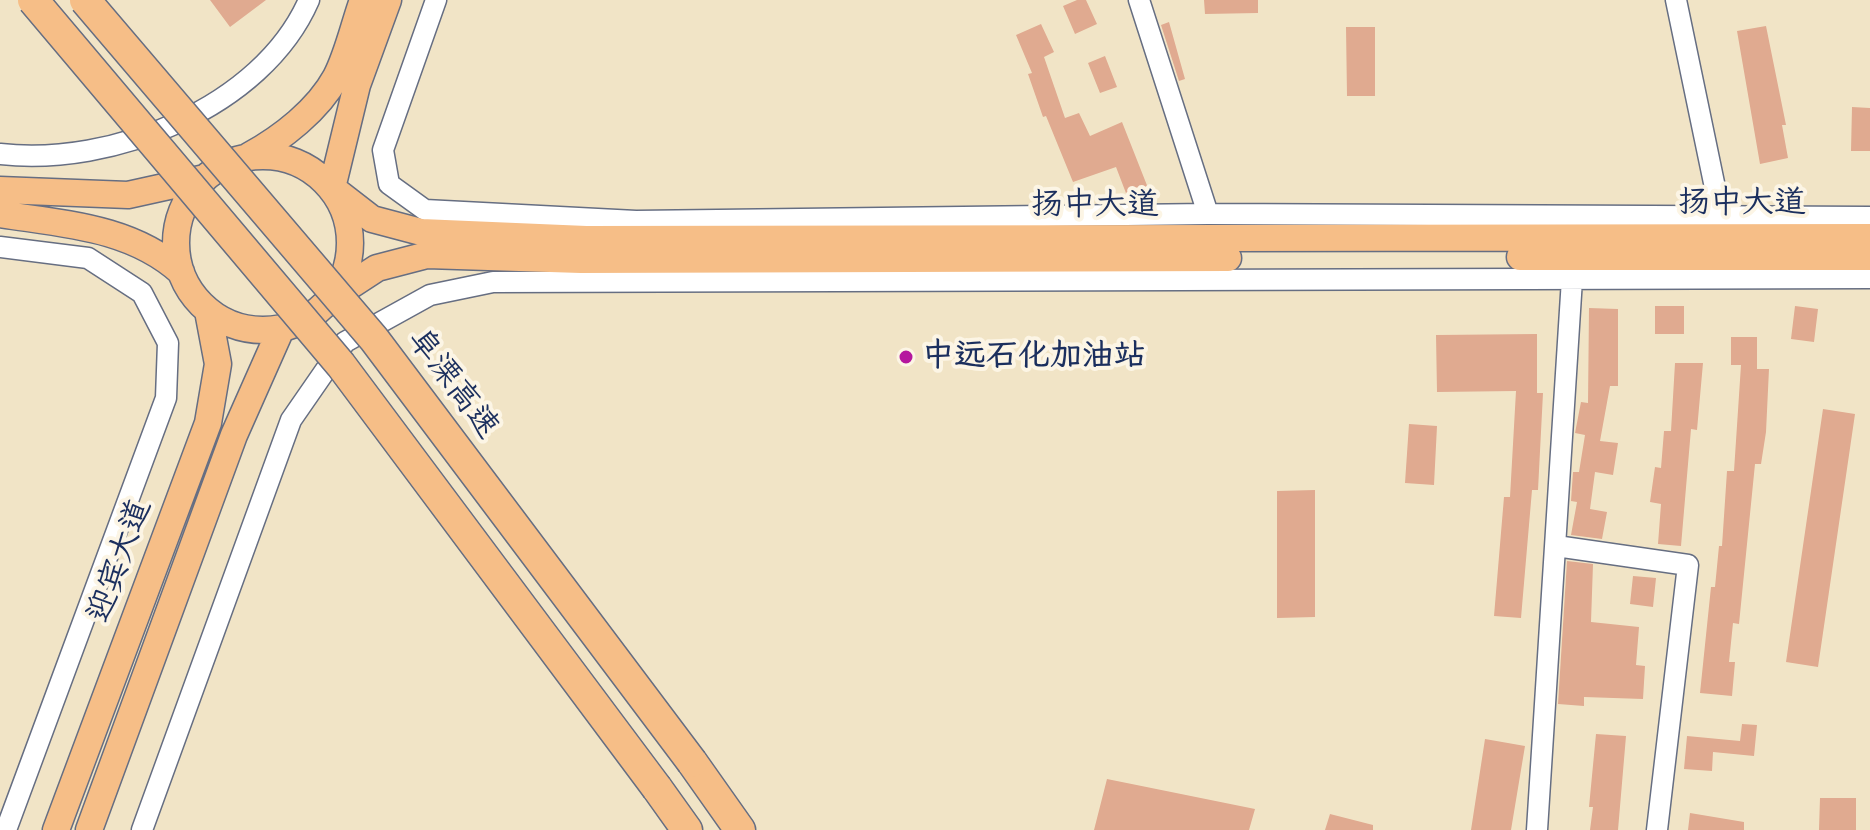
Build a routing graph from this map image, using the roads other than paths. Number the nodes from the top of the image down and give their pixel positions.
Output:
1 (33, 0) edge
2 (85, 0) edge
3 (309, 0) edge
4 (363, 0) edge
5 (388, 0) edge
6 (436, 0) edge
7 (1139, 0) edge
8 (1676, 0) edge
9 (0, 154) edge
10 (248, 157) junction
11 (205, 178) junction
12 (332, 188) junction
13 (0, 190) edge
14 (0, 214) edge
15 (1208, 214) junction
16 (1870, 217) edge
17 (1870, 237) edge
18 (1724, 238) junction
19 (0, 247) edge
20 (1599, 257) junction
21 (1870, 257) edge
22 (181, 272) junction
23 (1870, 278) edge
24 (1572, 279) junction
25 (331, 298) junction
26 (208, 311) junction
27 (281, 329) junction
28 (1556, 546) junction
29 (6, 830) edge
30 (56, 830) edge
31 (89, 830) edge
32 (142, 830) edge
33 (687, 830) edge
34 (740, 830) edge
35 (1537, 830) edge
36 (1657, 830) edge

1 - 33 highway, bridge
2 - 34 highway, 阜溧高速, bridge
3 - 9 street
4 - 10 main road
5 - 12 main road
6 - 15 street
7 - 15 street
8 - 18 street
10 - 11 main road
10 - 12 main road
11 - 13 main road
11 - 22 main road
12 - 18 main road, 扬中大道
12 - 25 main road
14 - 22 main road
15 - 18 street
16 - 18 street
17 - 18 main road, 扬中大道
18 - 20 main road, 扬中大道
18 - 21 main road, 扬中大道
19 - 29 street
20 - 24 street
20 - 25 main road, 扬中大道
22 - 26 main road
23 - 24 street
24 - 28 street
24 - 32 street
25 - 27 main road
26 - 27 main road
26 - 30 main road, 迎宾大道
27 - 31 main road, 迎宾大道
28 - 35 street
28 - 36 street

